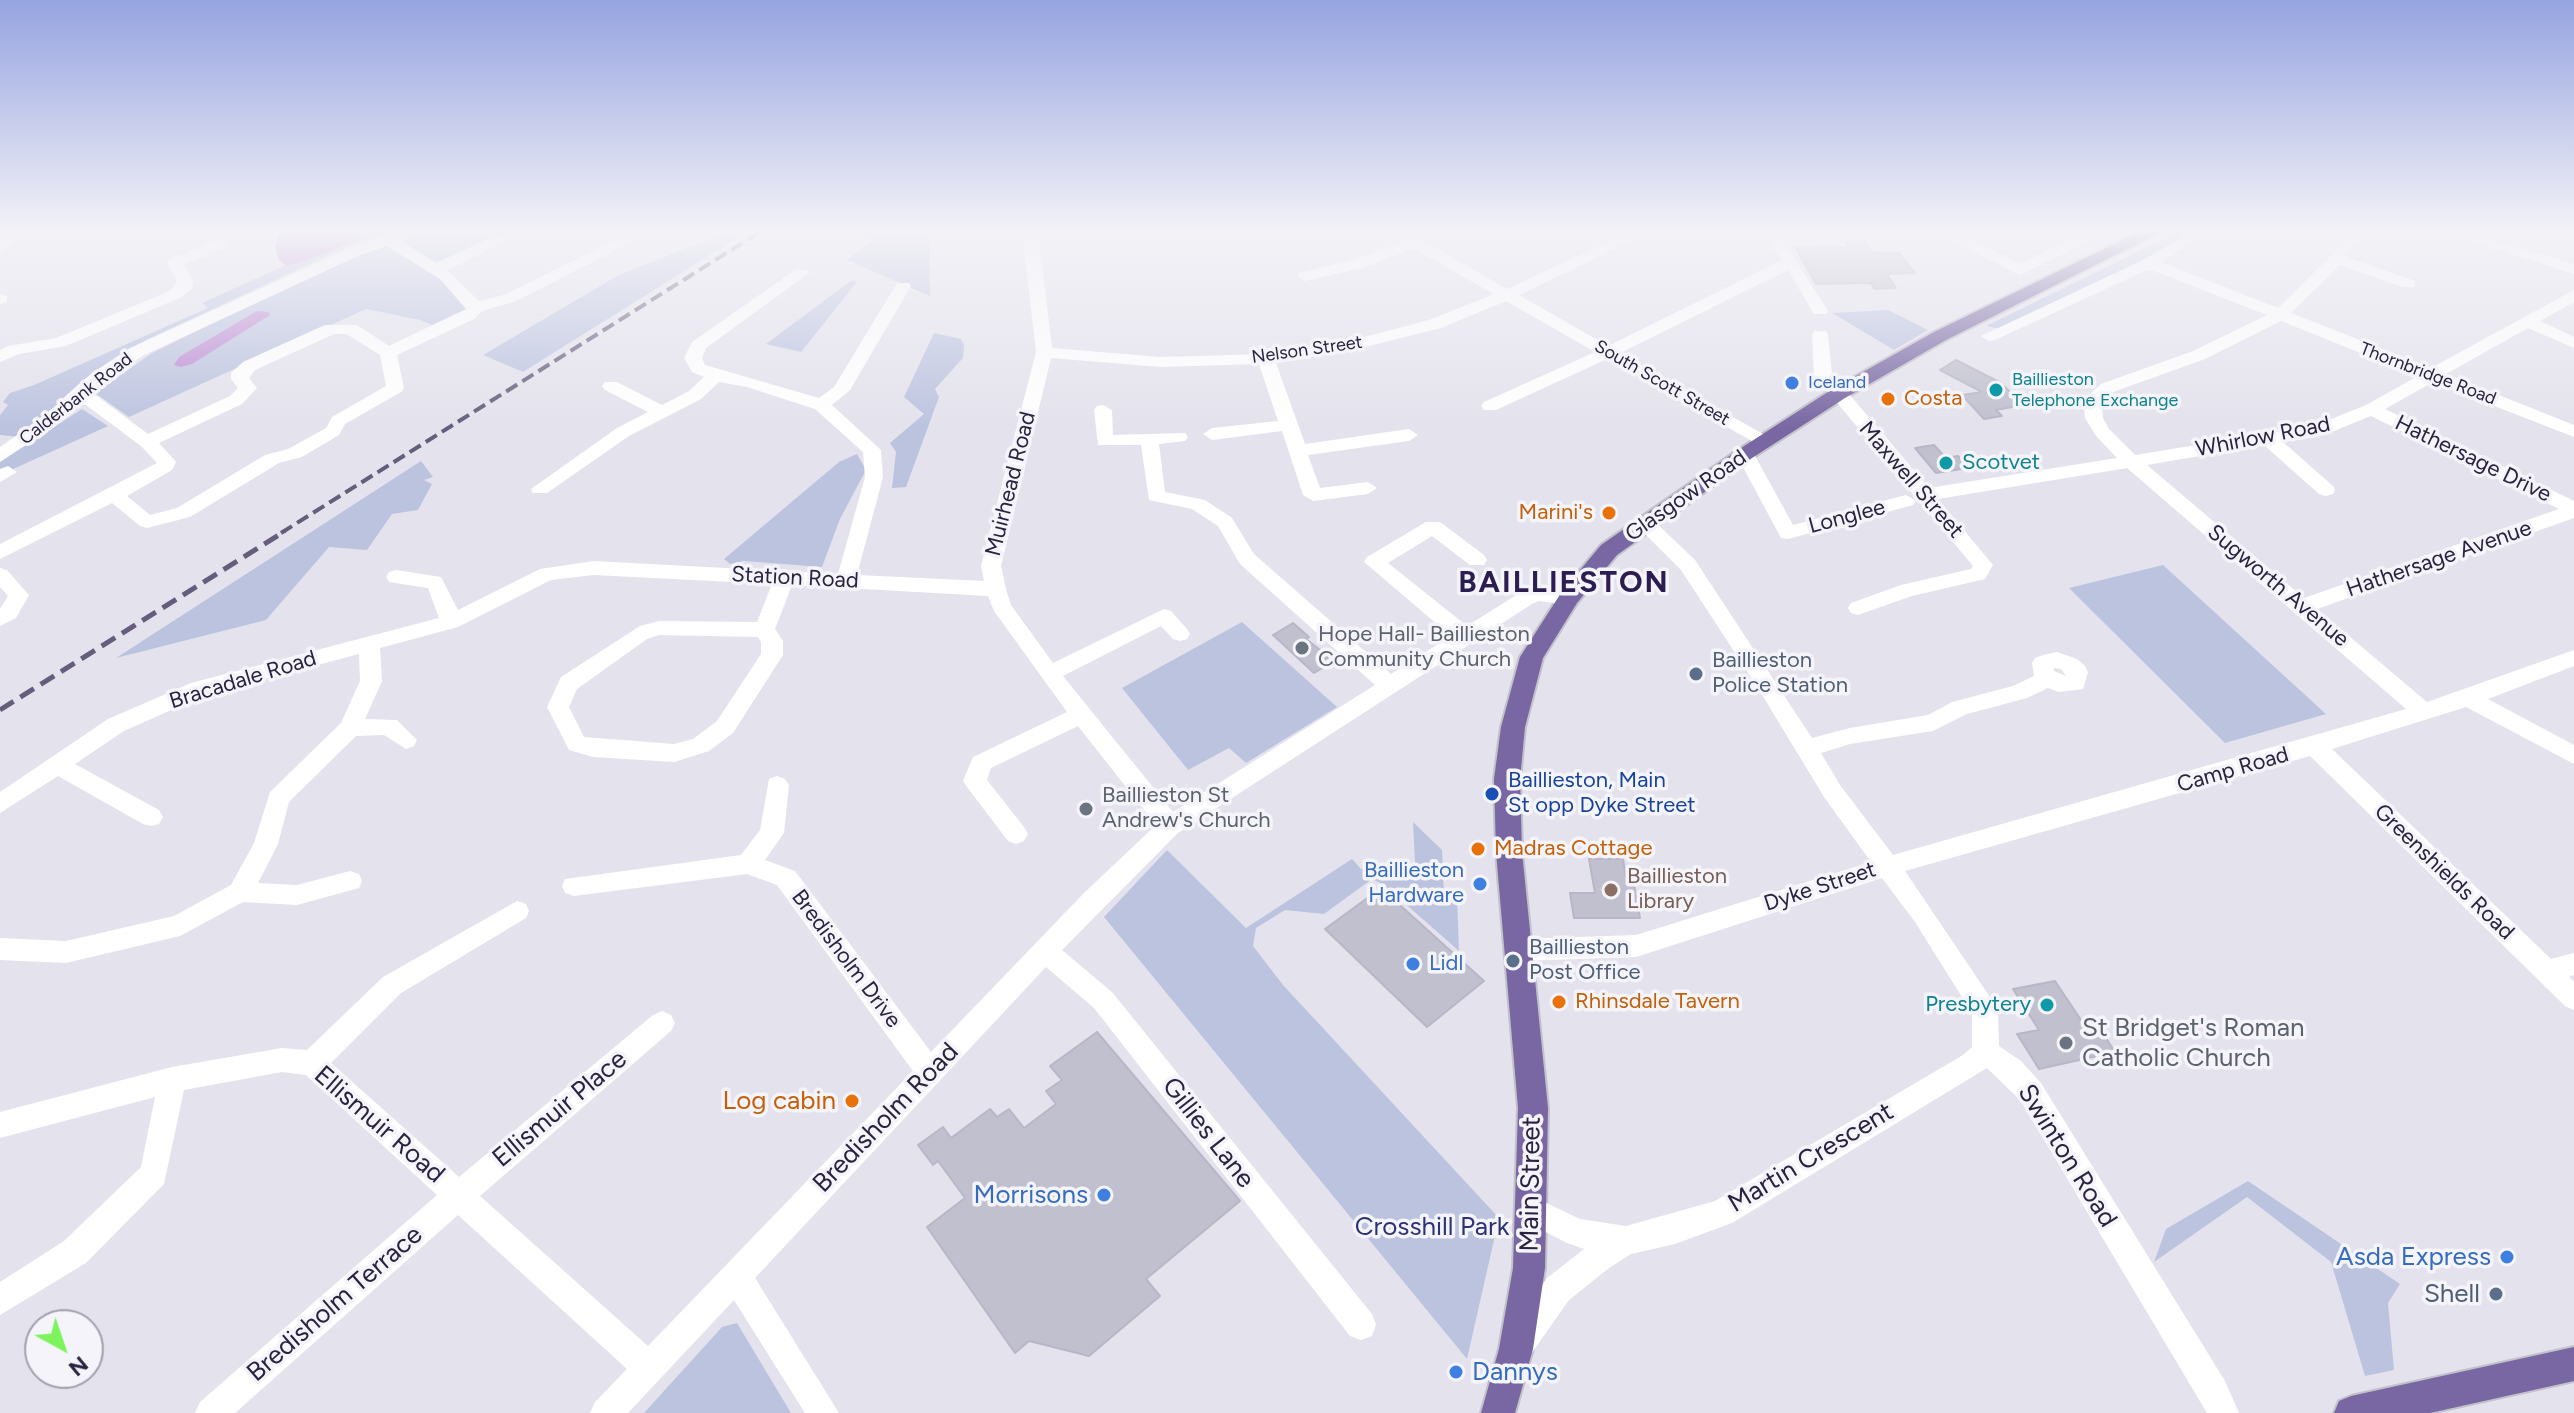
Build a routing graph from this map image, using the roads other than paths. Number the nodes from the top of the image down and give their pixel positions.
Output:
1 (171, 296) edge
2 (262, 296) edge
3 (463, 296) edge
4 (514, 296) edge
5 (769, 296) edge
6 (897, 296) edge
7 (1038, 296) edge
8 (1505, 296) edge
9 (1509, 296) edge
10 (1722, 296) edge
11 (1811, 296) edge
12 (2022, 296) edge
13 (2077, 296) edge
14 (2230, 296) edge
15 (2299, 296) edge
16 (2572, 296) edge
17 (473, 308) junction
18 (1820, 311) dead end
19 (2279, 316) junction
20 (2526, 321) junction
21 (1820, 335) dead end
22 (1989, 336) dead end
23 (2574, 343) edge
24 (1044, 352) junction
25 (1609, 352) junction
26 (388, 353) junction
27 (0, 357) edge
28 (1266, 359) junction
29 (2432, 375) junction
30 (715, 376) junction
31 (611, 386) dead end
32 (1838, 394) junction
33 (76, 398) junction
34 (821, 405) junction
35 (1490, 406) dead end
36 (2372, 409) junction
37 (1103, 410) dead end
38 (664, 413) junction
39 (1289, 425) junction
40 (2574, 431) edge
41 (1212, 434) dead end
42 (1409, 435) dead end
43 (1179, 437) dead end
44 (1149, 439) junction
45 (2269, 440) junction
46 (147, 442) junction
47 (1764, 442) junction
48 (8, 443) edge
49 (1298, 451) junction
50 (1745, 454) junction
51 (2131, 461) junction
52 (3, 468) edge
53 (1368, 488) dead end
54 (540, 489) dead end
55 (2326, 490) dead end
56 (114, 495) junction
57 (1915, 498) junction
58 (2574, 510) edge
59 (1645, 523) junction
60 (0, 552) edge
61 (1477, 560) dead end
62 (594, 568) joint
63 (0, 575) edge
64 (396, 577) dead end
65 (785, 578) junction
66 (846, 580) junction
67 (996, 589) junction
68 (1569, 598) junction
69 (2302, 606) junction
70 (1858, 608) dead end
71 (0, 619) edge
72 (451, 622) junction
73 (764, 630) junction
74 (1180, 634) dead end
75 (1467, 638) junction
76 (369, 644) junction
77 (2574, 658) edge
78 (1049, 674) junction
79 (2047, 679) dead end
80 (1390, 686) junction
81 (2468, 698) junction
82 (2424, 712) junction
83 (1082, 715) junction
84 (350, 728) junction
85 (406, 740) dead end
86 (2314, 746) junction
87 (1805, 749) junction
88 (2574, 755) edge
89 (57, 765) junction
90 (777, 785) dead end
91 (0, 804) edge
92 (151, 817) dead end
93 (1170, 826) junction
94 (1016, 834) dead end
95 (748, 864) junction
96 (1888, 866) junction
97 (350, 881) dead end
98 (574, 886) dead end
99 (240, 892) junction
100 (517, 911) dead end
101 (1519, 950) junction
102 (1, 951) edge
103 (1045, 951) junction
104 (2574, 964) edge
105 (2547, 972) junction
106 (2574, 998) edge
107 (662, 1023) dead end
108 (1986, 1052) junction
109 (312, 1063) junction
110 (1529, 1065) joint
111 (930, 1072) junction
112 (172, 1080) junction
113 (0, 1125) edge
114 (459, 1195) junction
115 (1532, 1210) junction
116 (1626, 1241) junction
117 (736, 1276) junction
118 (0, 1300) edge
119 (1361, 1325) dead end
120 (1516, 1349) junction
121 (2574, 1364) edge
122 (648, 1367) junction
123 (1500, 1404) edge
124 (211, 1413) edge
125 (606, 1413) edge
126 (823, 1413) edge
127 (2223, 1413) edge
128 (2351, 1413) edge

1 - 27 street
2 - 33 street, Calderbank Road
3 - 17 street
4 - 17 street
5 - 30 street
6 - 34 street
7 - 24 street, Muirhead Road
8 - 28 street, Nelson Street
9 - 25 street, South Scott Street
10 - 25 street
11 - 18 street
12 - 32 main road, Glasgow Road
13 - 22 street
14 - 19 street, Thornbridge Road
15 - 19 street
16 - 20 street, Whirlow Road
17 - 26 street
19 - 29 street, Thornbridge Road
19 - 51 street, Sugworth Avenue
20 - 23 street
20 - 29 street, Whirlow Road
21 - 32 street, Maxwell Street
24 - 28 street, Nelson Street
24 - 67 street, Muirhead Road
25 - 35 street
25 - 47 street, South Scott Street
26 - 46 street
26 - 56 street
28 - 39 street
29 - 36 street, Whirlow Road
29 - 40 street, Thornbridge Road
30 - 34 street
30 - 38 street
31 - 38 street
32 - 47 main road, Glasgow Road
32 - 57 street, Maxwell Street
33 - 46 street
33 - 48 street, Calderbank Road
34 - 66 street
36 - 45 street, Whirlow Road
36 - 58 street, Hathersage Drive
37 - 44 street
38 - 54 street
39 - 41 street
39 - 49 street
42 - 49 street
43 - 44 street
44 - 80 street
45 - 51 street, Whirlow Road
45 - 55 street
46 - 56 street
47 - 50 main road, Glasgow Road
48 - 52 street, Calderbank Road
49 - 53 street
50 - 57 street, Longlee
50 - 59 main road, Glasgow Road
51 - 57 street, Whirlow Road
51 - 69 street, Sugworth Avenue
56 - 60 street
57 - 70 street, Maxwell Street
58 - 69 street, Hathersage Avenue
59 - 68 main road, Glasgow Road
59 - 87 street
61 - 75 street
62 - 65 street, Station Road
62 - 72 street, Bracadale Road
63 - 71 street
64 - 72 street
65 - 66 street, Station Road
65 - 73 street
66 - 67 street, Station Road
67 - 78 street, Muirhead Road
68 - 75 street, Bredisholm Road
68 - 101 main road, Glasgow Road
69 - 82 street, Sugworth Avenue
72 - 76 street, Bracadale Road
73 - 73 street
74 - 78 street
75 - 80 street, Bredisholm Road
76 - 84 street
76 - 89 street, Bracadale Road
77 - 81 street, Camp Road
78 - 83 street, Muirhead Road
79 - 87 street
80 - 93 street, Bredisholm Road
81 - 82 street, Camp Road
81 - 88 street
82 - 86 street, Camp Road
83 - 93 street, Muirhead Road
83 - 94 street
84 - 85 street
84 - 99 street
86 - 96 street, Camp Road
86 - 105 street, Greenshields Road
87 - 96 street
89 - 91 street, Bracadale Road
89 - 92 street
90 - 95 street
93 - 103 street, Bredisholm Road
95 - 98 street, Bredisholm Drive
95 - 111 street, Bredisholm Drive
96 - 101 street, Dyke Street
96 - 108 street
97 - 99 street
99 - 102 street
100 - 109 street
101 - 110 main road, Glasgow Road
103 - 111 street, Bredisholm Road
103 - 119 street, Gillies Lane
104 - 105 street
105 - 106 street, Greenshields Road
107 - 114 street, Ellismuir Place
108 - 116 street, Martin Crescent
108 - 127 street, Swinton Road
109 - 112 street, Ellismuir Road
109 - 114 street, Ellismuir Road
110 - 115 main road, Main Street
111 - 117 street, Bredisholm Road
112 - 113 street, Ellismuir Road
112 - 118 street
114 - 122 street, Ellismuir Road
114 - 124 street, Bredisholm Terrace
115 - 116 street, Martin Crescent
115 - 120 main road, Main Street
116 - 120 street, Martin Crescent
117 - 122 street, Bredisholm Road
117 - 126 street
120 - 123 main road, Main Street
121 - 128 main road
122 - 125 street, Bredisholm Road

